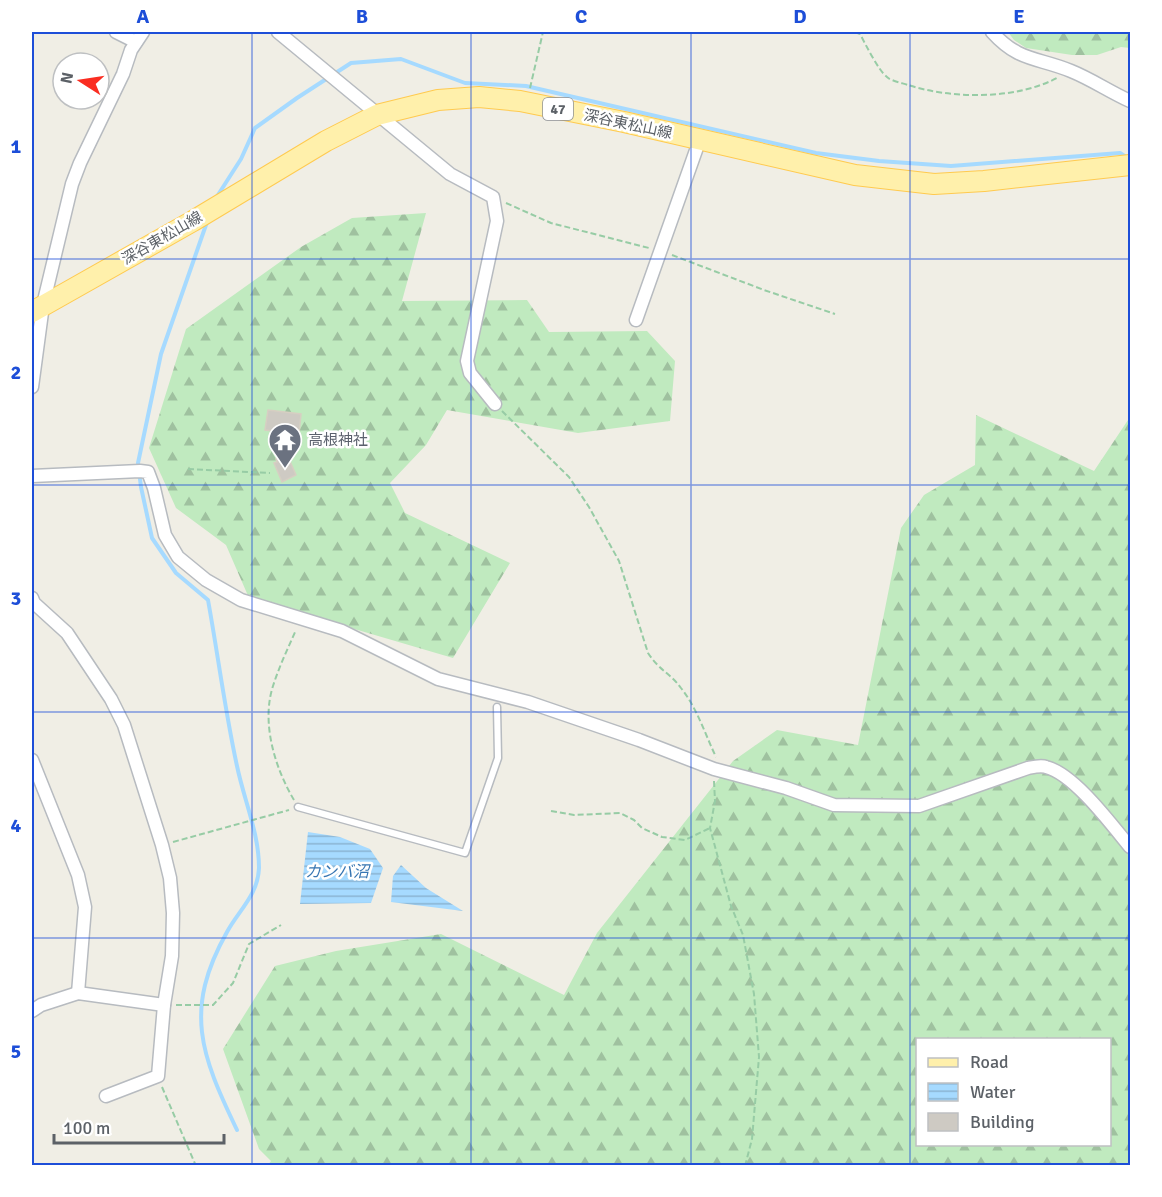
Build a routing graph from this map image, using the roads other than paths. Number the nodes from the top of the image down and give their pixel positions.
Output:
1 (116, 32) edge
2 (278, 32) edge
3 (992, 32) edge
4 (140, 37) edge
5 (1131, 101) edge
6 (377, 115) junction
7 (700, 139) junction
8 (1131, 165) edge
9 (37, 309) edge
10 (636, 320) dead end
11 (32, 387) edge
12 (495, 404) road end
13 (32, 476) edge
14 (32, 598) edge
15 (497, 707) dead end
16 (32, 759) edge
17 (298, 807) road end
18 (1131, 847) edge
19 (78, 993) junction
20 (164, 1005) junction
21 (32, 1011) edge
22 (106, 1096) dead end

1 - 4 street
2 - 6 street
3 - 5 street
4 - 9 street
6 - 7 main road, 深谷東松山線 / 47
6 - 9 main road, 深谷東松山線 / 47
6 - 12 street
7 - 8 main road, 深谷東松山線 / 47
7 - 10 street
9 - 11 street
13 - 18 street
14 - 20 street
15 - 17 lane
16 - 19 street
19 - 20 street
19 - 21 street
20 - 22 street

